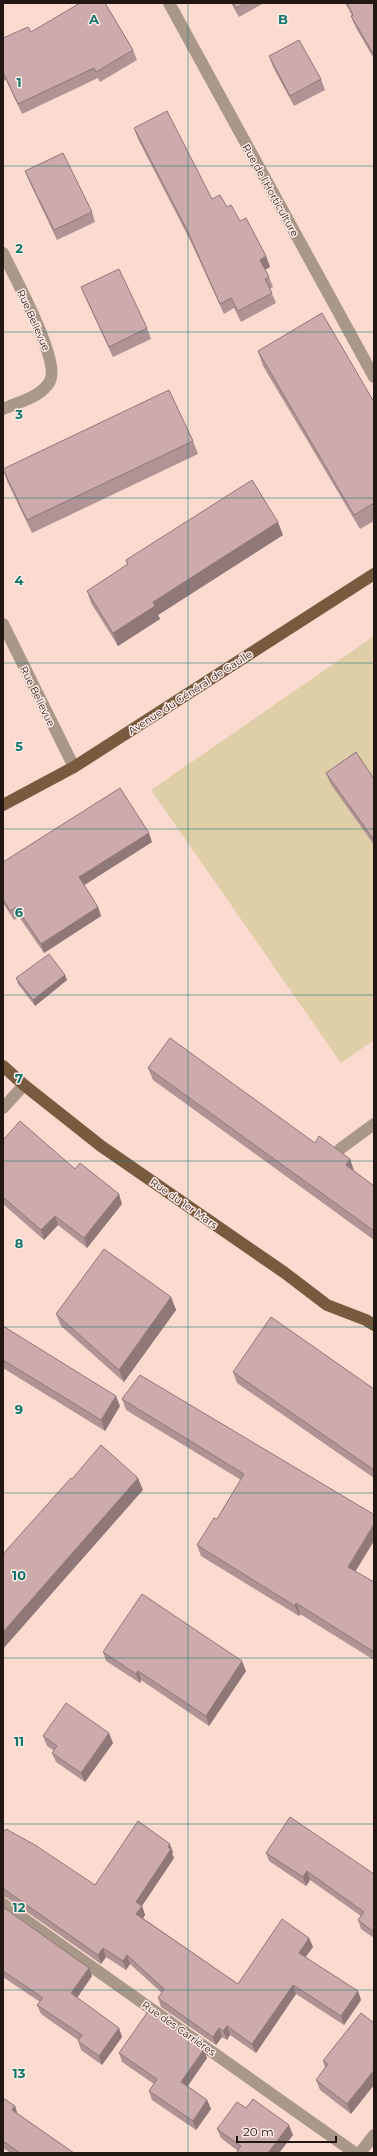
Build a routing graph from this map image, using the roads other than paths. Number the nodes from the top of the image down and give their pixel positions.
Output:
1 (169, 3) edge
2 (3, 253) edge
3 (374, 377) edge
4 (3, 409) edge
5 (374, 574) edge
6 (3, 624) edge
7 (74, 767) junction
8 (3, 805) edge
9 (3, 1066) edge
10 (24, 1086) junction
11 (3, 1108) edge
12 (374, 1124) edge
13 (340, 1149) dead end
14 (374, 1325) edge
15 (3, 1904) edge
16 (374, 2134) edge
17 (355, 2153) edge
18 (360, 2153) edge

1 - 3 street, Rue de l'Horticulture
2 - 4 street, Rue Bellevue
5 - 7 main road, Avenue du Général de Gaulle
6 - 7 street, Rue Bellevue
7 - 8 main road, Avenue du Général de Gaulle
9 - 10 main road, Rue du 1er Mars
10 - 11 street
10 - 14 main road, Rue du 1er Mars
12 - 13 street
15 - 17 street, Rue des Carrières
16 - 18 street

